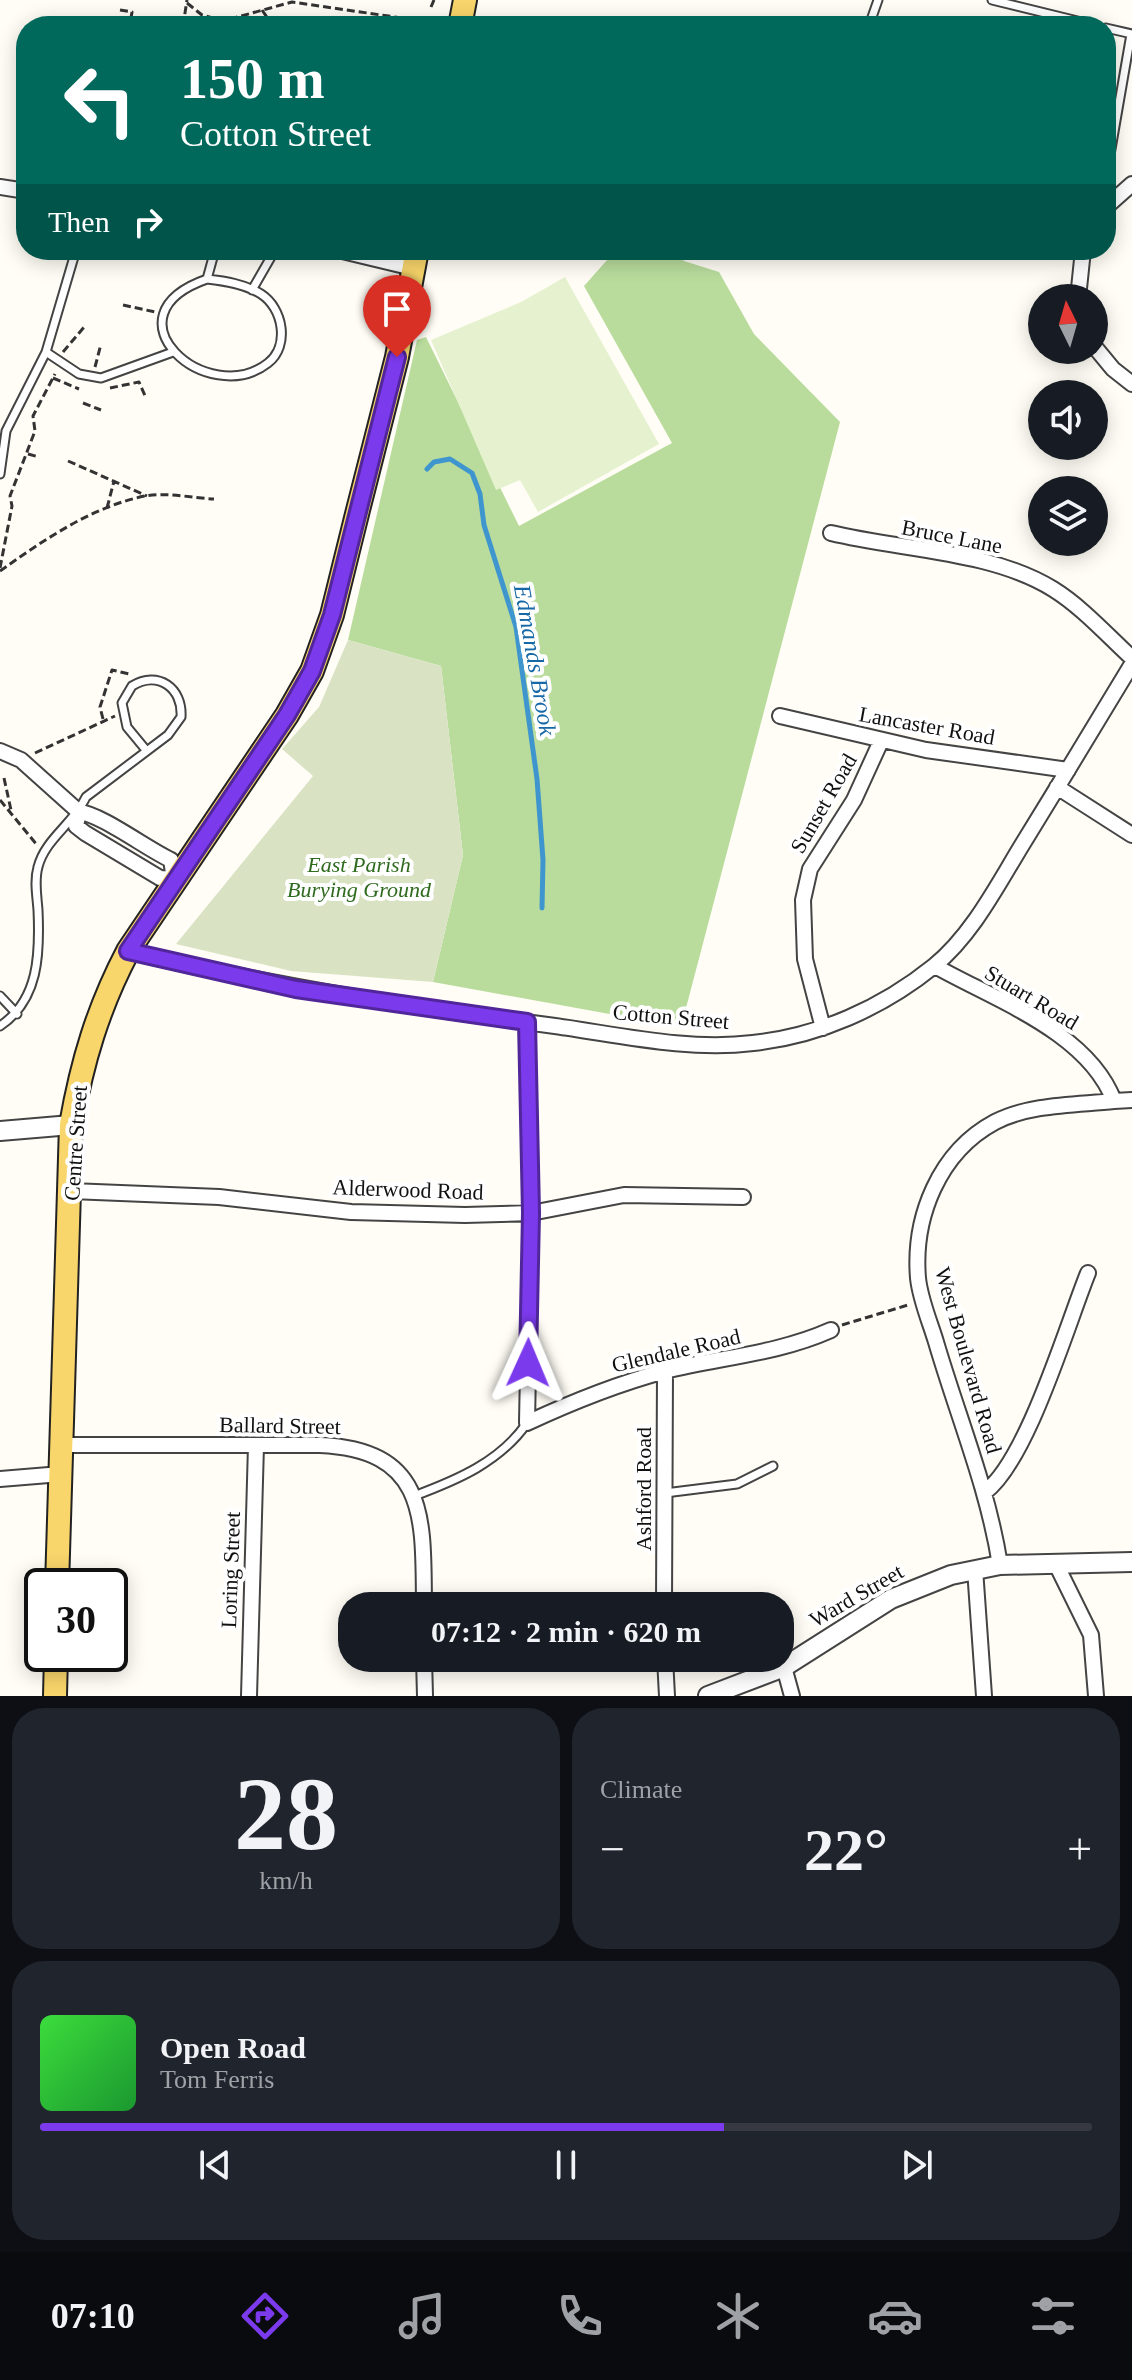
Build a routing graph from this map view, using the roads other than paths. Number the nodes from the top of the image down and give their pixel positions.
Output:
1 (992, 0) edge
2 (1057, 16) edge
3 (1132, 34) edge
4 (1116, 123) edge
5 (1132, 184) edge
6 (1116, 198) edge
7 (73, 260) edge
8 (212, 260) edge
9 (269, 260) edge
10 (415, 260) edge
11 (1082, 260) edge
12 (207, 279) junction
13 (1079, 284) edge
14 (252, 290) junction
15 (46, 352) junction
16 (173, 352) junction
17 (1108, 363) edge
18 (1132, 384) edge
19 (3, 431) edge
20 (0, 474) edge
21 (831, 533) dead end
22 (1132, 658) edge
23 (1132, 664) edge
24 (780, 716) dead end
25 (881, 741) junction
26 (146, 750) junction
27 (0, 751) edge
28 (1068, 770) junction
29 (1057, 787) junction
30 (79, 812) junction
31 (1132, 835) edge
32 (174, 879) junction
33 (128, 951) junction
34 (935, 966) junction
35 (0, 996) edge
36 (17, 1014) junction
37 (527, 1022) junction
38 (0, 1026) edge
39 (823, 1028) junction
40 (1132, 1100) edge
41 (1114, 1101) junction
42 (71, 1125) junction
43 (0, 1131) edge
44 (71, 1191) junction
45 (743, 1197) dead end
46 (531, 1213) junction
47 (1088, 1273) dead end
48 (831, 1330) road end
49 (665, 1371) junction
50 (527, 1423) junction
51 (62, 1445) junction
52 (256, 1445) junction
53 (773, 1466) dead end
54 (61, 1474) junction
55 (0, 1479) edge
56 (985, 1492) junction
57 (665, 1493) junction
58 (414, 1496) junction
59 (1132, 1562) edge
60 (1056, 1564) junction
61 (1000, 1565) junction
62 (58, 1568) edge
63 (975, 1569) junction
64 (424, 1592) edge
65 (664, 1592) edge
66 (794, 1661) edge
67 (56, 1672) edge
68 (424, 1672) edge
69 (666, 1672) edge
70 (771, 1672) edge
71 (785, 1672) edge
72 (55, 1696) edge
73 (249, 1696) edge
74 (425, 1696) edge
75 (667, 1696) edge
76 (708, 1696) edge
77 (792, 1696) edge
78 (984, 1696) edge
79 (1096, 1696) edge

1 - 2 lane
3 - 4 lane
5 - 6 street
7 - 15 lane
8 - 12 lane
9 - 14 lane
10 - 32 main road, Centre Street
11 - 13 street
12 - 14 lane
12 - 16 lane
14 - 16 lane
15 - 16 lane
15 - 19 lane
17 - 18 street
19 - 20 lane
21 - 22 street, Bruce Lane
23 - 28 street, Cotton Street
24 - 25 street, Lancaster Road
25 - 28 street, Lancaster Road
25 - 39 street, Sunset Road
26 - 26 lane
26 - 30 lane
27 - 30 street
28 - 29 street, Cotton Street
29 - 31 street
29 - 34 street, Cotton Street
30 - 32 street
30 - 36 lane
32 - 33 main road, Centre Street
33 - 37 street, Cotton Street
33 - 42 main road, Centre Street
34 - 39 street, Cotton Street
34 - 41 street, Stuart Road
35 - 36 lane
36 - 38 lane
37 - 39 street, Cotton Street
37 - 46 street
40 - 41 street
41 - 56 street, West Boulevard Road
42 - 43 street
42 - 44 main road, Centre Street
44 - 46 street, Alderwood Road
44 - 51 main road, Centre Street
45 - 46 street, Alderwood Road
46 - 50 street
47 - 56 street
48 - 49 street, Glendale Road
49 - 50 street, Glendale Road
49 - 57 street, Ashford Road
50 - 58 lane, Glendale Road
51 - 52 street, Ballard Street
51 - 54 main road, Centre Street
52 - 58 street, Ballard Street
52 - 73 street, Loring Street
53 - 57 lane
54 - 55 street
54 - 62 main road, Centre Street
56 - 61 street, West Boulevard Road
57 - 65 street, Ashford Road
58 - 64 street, Ballard Street
59 - 60 street, Ward Street
60 - 61 street, Ward Street
60 - 79 street
61 - 63 street, Ward Street
63 - 66 street, Ward Street
63 - 78 street
67 - 72 main road
68 - 74 street
69 - 75 street
70 - 76 street, Ward Street
71 - 77 street

